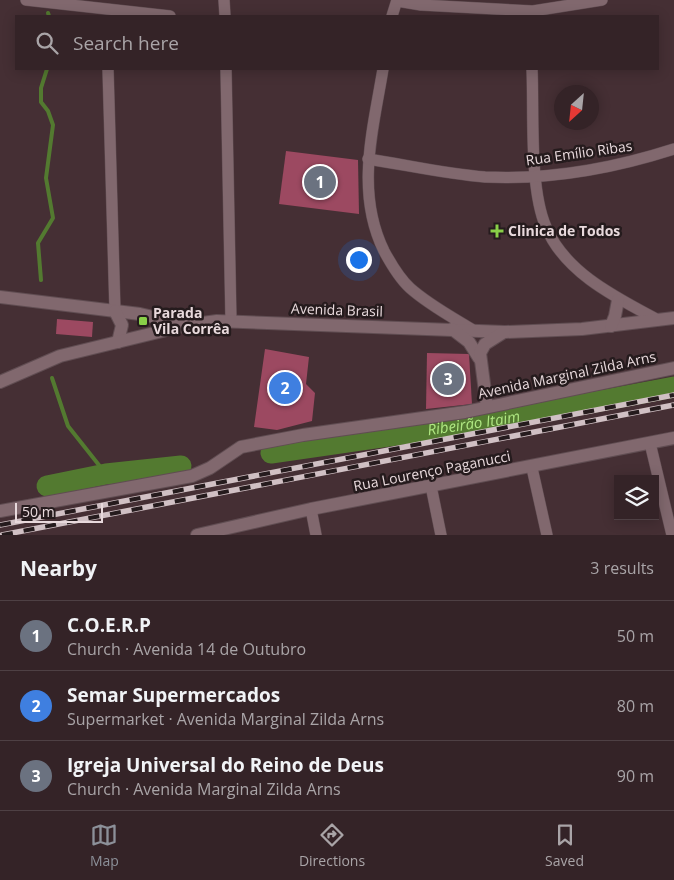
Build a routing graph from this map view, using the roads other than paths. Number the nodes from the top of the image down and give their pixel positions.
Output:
1 (26, 0) edge
2 (224, 0) edge
3 (397, 0) edge
4 (602, 0) edge
5 (107, 8) edge
6 (532, 9) edge
7 (162, 15) edge
8 (225, 15) edge
9 (392, 15) edge
10 (108, 70) edge
11 (226, 70) edge
12 (383, 70) edge
13 (532, 70) edge
14 (674, 149) edge
15 (368, 159) junction
16 (536, 176) junction
17 (0, 297) edge
18 (618, 300) junction
19 (115, 311) junction
20 (674, 318) edge
21 (658, 320) junction
22 (231, 321) junction
23 (188, 325) junction
24 (610, 326) junction
25 (452, 329) junction
26 (473, 330) junction
27 (505, 332) junction
28 (118, 342) junction
29 (479, 358) junction
30 (674, 368) edge
31 (0, 382) edge
32 (487, 407) junction
33 (674, 438) edge
34 (650, 443) junction
35 (532, 468) junction
36 (431, 486) junction
37 (311, 509) junction
38 (0, 512) edge
39 (197, 535) edge
40 (316, 535) edge
41 (441, 535) edge
42 (547, 535) edge
43 (672, 535) edge

1 - 5 street
2 - 8 street
3 - 6 street
3 - 9 street
4 - 6 street
5 - 7 street
10 - 19 street
11 - 22 street
12 - 15 street
13 - 16 street
14 - 16 street, Rua Emílio Ribas
15 - 16 street, Rua Emílio Ribas
15 - 26 street
16 - 18 street
17 - 19 main road, Avenida Brasil
18 - 21 street
18 - 24 main road
19 - 23 main road, Avenida Brasil
19 - 28 main road
20 - 21 main road, Avenida Brasil
21 - 24 main road, Avenida Brasil
22 - 23 main road, Avenida Brasil
22 - 25 main road, Avenida Brasil
23 - 28 main road
24 - 27 main road, Avenida Brasil
25 - 26 main road, Avenida Brasil
25 - 29 main road
26 - 27 main road, Avenida Brasil
27 - 29 main road
28 - 31 main road
29 - 32 main road
30 - 32 main road, Avenida Marginal Zilda Arns
32 - 38 main road, Avenida Marginal Zilda Arns
33 - 34 main road, Rua Lourenço Paganucci
34 - 35 main road, Rua Lourenço Paganucci
34 - 43 street
35 - 36 main road, Rua Lourenço Paganucci
35 - 42 street
36 - 37 main road, Rua Lourenço Paganucci
36 - 41 street
37 - 39 main road, Rua Lourenço Paganucci
37 - 40 street

